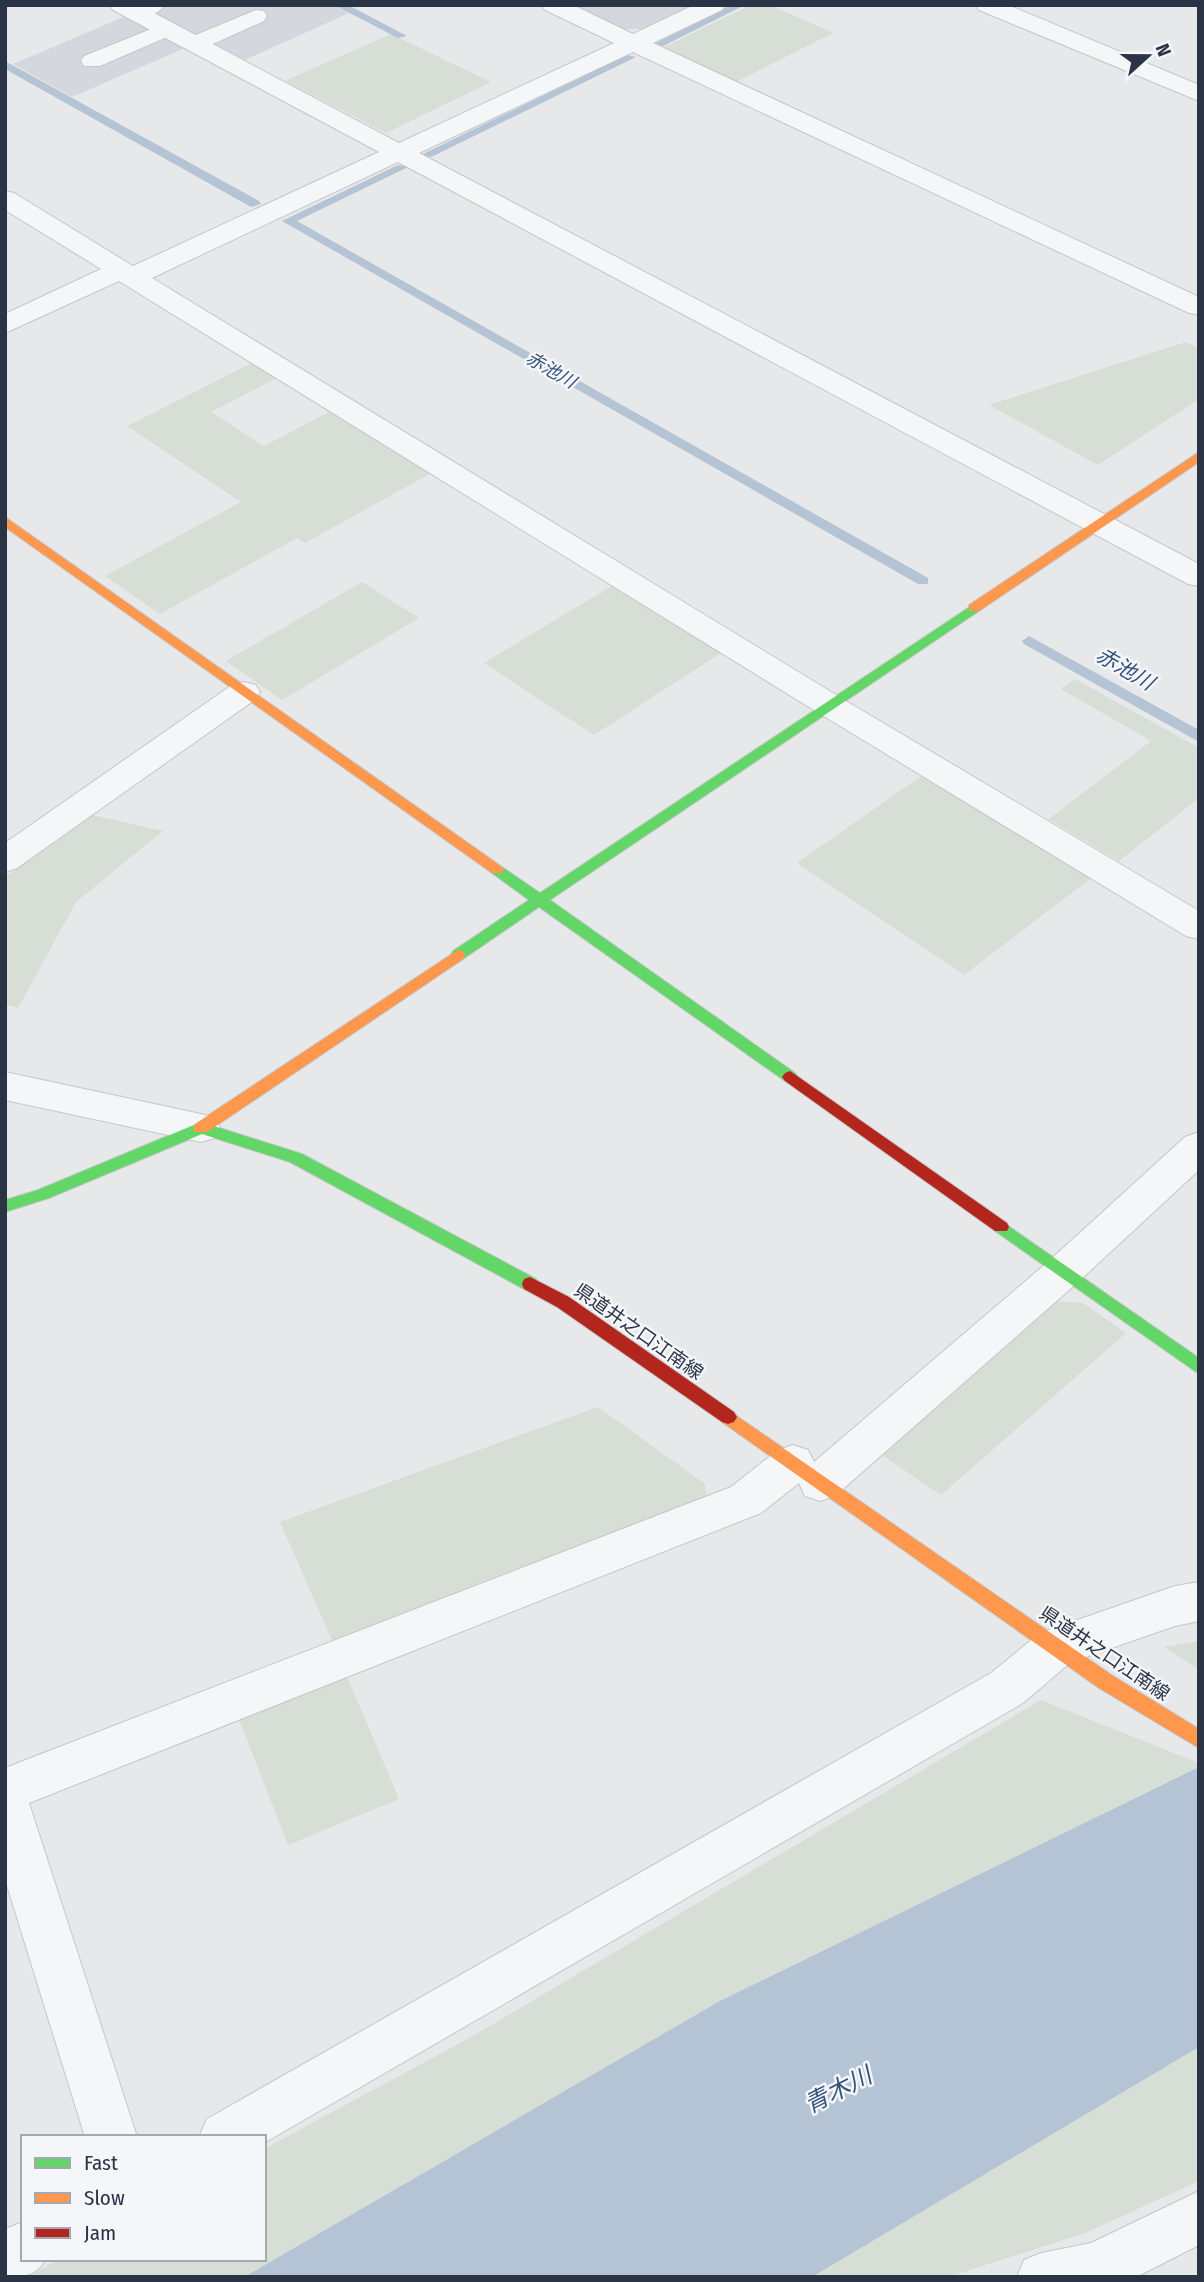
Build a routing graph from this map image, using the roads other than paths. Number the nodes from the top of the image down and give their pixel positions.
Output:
1 (554, 5) edge
2 (714, 5) edge
3 (987, 5) edge
4 (137, 8) edge
5 (256, 16) dead end
6 (166, 29) junction
7 (634, 43) junction
8 (194, 44) junction
9 (92, 61) dead end
10 (1199, 93) edge
11 (398, 153) junction
12 (5, 199) edge
13 (126, 274) junction
14 (1199, 307) edge
15 (5, 325) edge
16 (1199, 456) edge
17 (5, 521) edge
18 (1098, 524) junction
19 (1199, 577) edge
20 (244, 692) junction
21 (829, 705) junction
22 (5, 860) edge
23 (538, 901) junction
24 (1199, 927) edge
25 (5, 1086) edge
26 (201, 1128) junction
27 (1199, 1147) edge
28 (5, 1206) edge
29 (1063, 1272) junction
30 (1199, 1367) edge
31 (807, 1473) junction
32 (1199, 1601) edge
33 (1056, 1647) junction
34 (1199, 1739) edge
35 (5, 1790) edge
36 (5, 1802) edge
37 (110, 2135) edge
38 (228, 2135) edge
39 (1199, 2217) edge
40 (21, 2249) edge
41 (5, 2258) edge
42 (1088, 2271) edge
43 (1041, 2277) edge

1 - 7 street
2 - 7 street
3 - 10 street
4 - 6 street
5 - 8 lane
6 - 8 street
6 - 9 lane
7 - 11 street
7 - 14 street
8 - 11 street
11 - 13 street
11 - 18 street
12 - 13 street
13 - 15 street
13 - 21 street
16 - 18 street
17 - 20 street
18 - 19 street
18 - 21 street
20 - 22 street
20 - 23 street
21 - 23 street
21 - 24 street
23 - 26 street
23 - 29 street
25 - 26 street
26 - 28 street
26 - 31 street, 県道井之口江南線
27 - 29 street
29 - 30 street
29 - 31 street
31 - 33 street, 県道井之口江南線
31 - 35 street
32 - 33 street
33 - 34 street, 県道井之口江南線
33 - 38 street
36 - 37 street
39 - 42 street
40 - 41 street
42 - 43 lane

